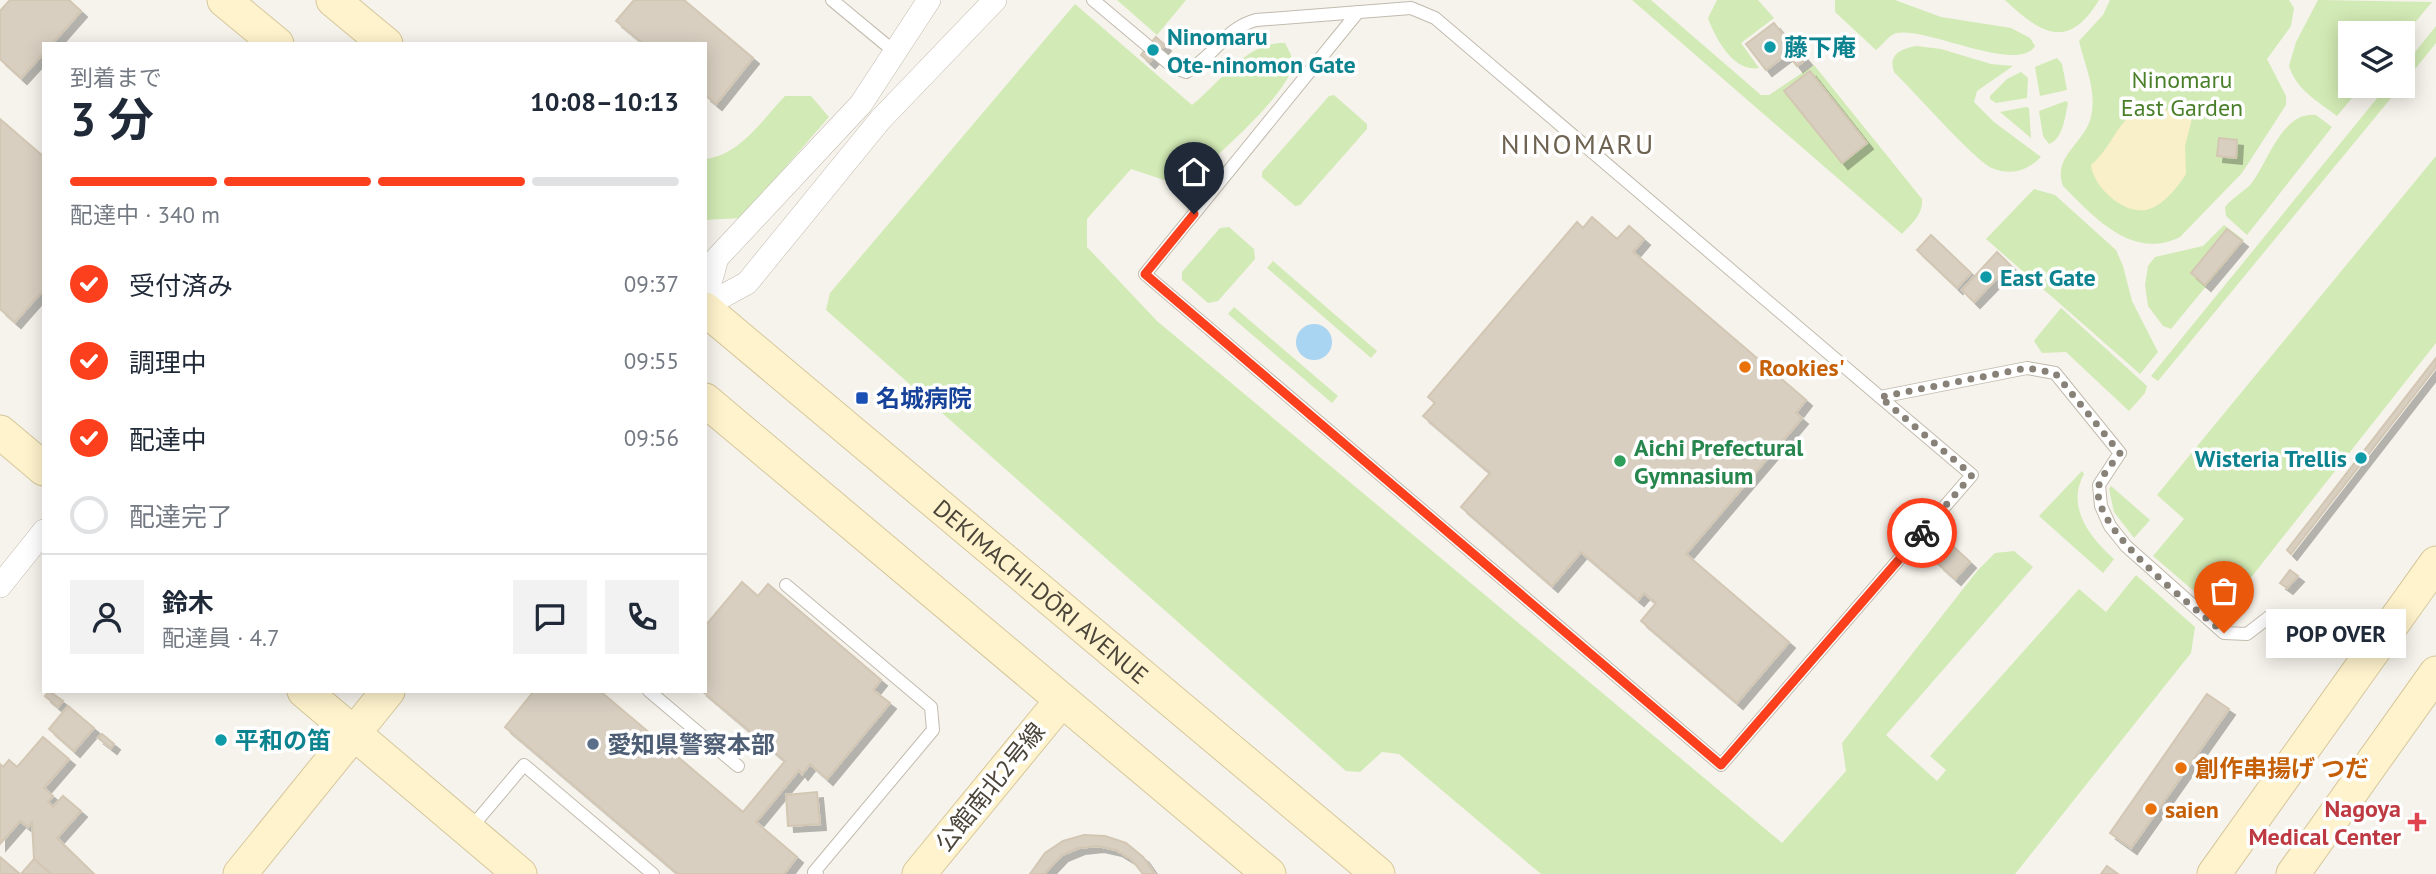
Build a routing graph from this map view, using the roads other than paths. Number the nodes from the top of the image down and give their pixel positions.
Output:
1 (224, 0) edge
2 (333, 0) edge
3 (832, 0) edge
4 (929, 0) edge
5 (995, 0) edge
6 (1093, 0) edge
7 (1359, 12) junction
8 (275, 42) edge
9 (384, 42) edge
10 (896, 53) junction
11 (707, 293) edge
12 (707, 307) edge
13 (707, 310) edge
14 (1880, 397) junction
15 (707, 402) edge
16 (0, 432) edge
17 (39, 457) edge
18 (42, 534) edge
19 (2436, 563) edge
20 (786, 585) dead end
21 (0, 586) edge
22 (2269, 617) dead end
23 (2436, 673) edge
24 (306, 693) edge
25 (386, 693) edge
26 (651, 693) edge
27 (1061, 701) junction
28 (353, 734) junction
29 (738, 765) dead end
30 (469, 831) junction
31 (240, 874) edge
32 (520, 874) edge
33 (653, 874) edge
34 (817, 874) edge
35 (919, 874) edge
36 (1269, 874) edge
37 (1378, 874) edge
38 (2214, 874) edge
39 (2293, 874) edge

1 - 8 main road
2 - 9 main road
3 - 10 lane
4 - 10 street
5 - 12 street
6 - 7 lane
7 - 14 lane
7 - 14 lane
10 - 11 street
13 - 37 main road, DEKIMACHI-DŌRI AVENUE
14 - 22 lane
15 - 27 main road
16 - 17 main road
18 - 21 street
19 - 38 main road
20 - 34 lane
23 - 39 main road
24 - 28 main road
25 - 28 main road
26 - 29 lane
27 - 35 main road, 公館南北2号線
27 - 36 main road
28 - 30 main road
28 - 31 main road
30 - 32 main road
30 - 33 lane

